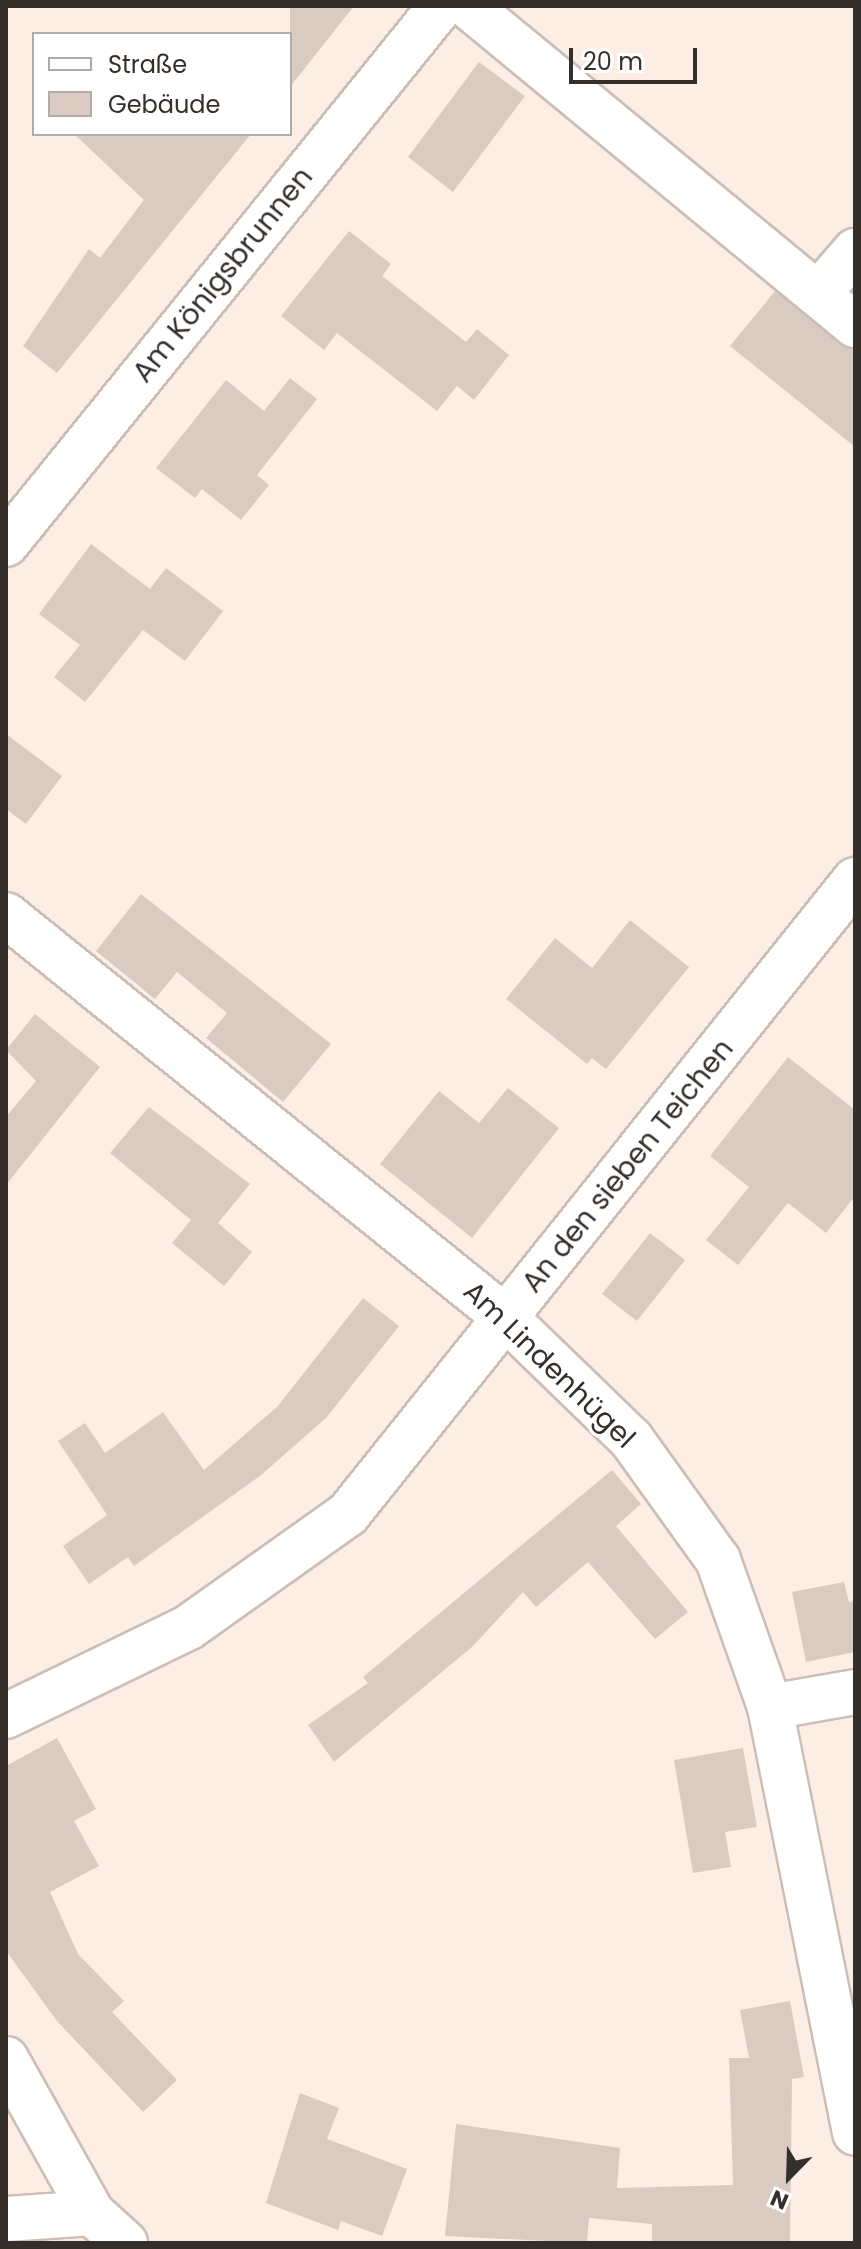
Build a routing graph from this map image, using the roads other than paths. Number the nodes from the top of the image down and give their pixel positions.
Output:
1 (441, 6) edge
2 (468, 6) edge
3 (855, 251) edge
4 (818, 294) junction
5 (855, 325) edge
6 (6, 544) edge
7 (855, 880) edge
8 (6, 915) edge
9 (506, 1318) junction
10 (855, 1692) edge
11 (770, 1707) junction
12 (6, 1716) edge
13 (6, 2059) edge
14 (855, 2133) edge
15 (92, 2213) junction
16 (6, 2219) edge
17 (125, 2243) edge

1 - 6 street, Am Königsbrunnen
2 - 4 street
3 - 4 street
4 - 5 street
7 - 9 street, An den sieben Teichen
8 - 9 street, Am Lindenhügel
9 - 11 street, Am Lindenhügel
9 - 12 street, An den sieben Teichen
10 - 11 street
11 - 14 street, Am Lindenhügel
13 - 15 street
15 - 16 street
15 - 17 street

